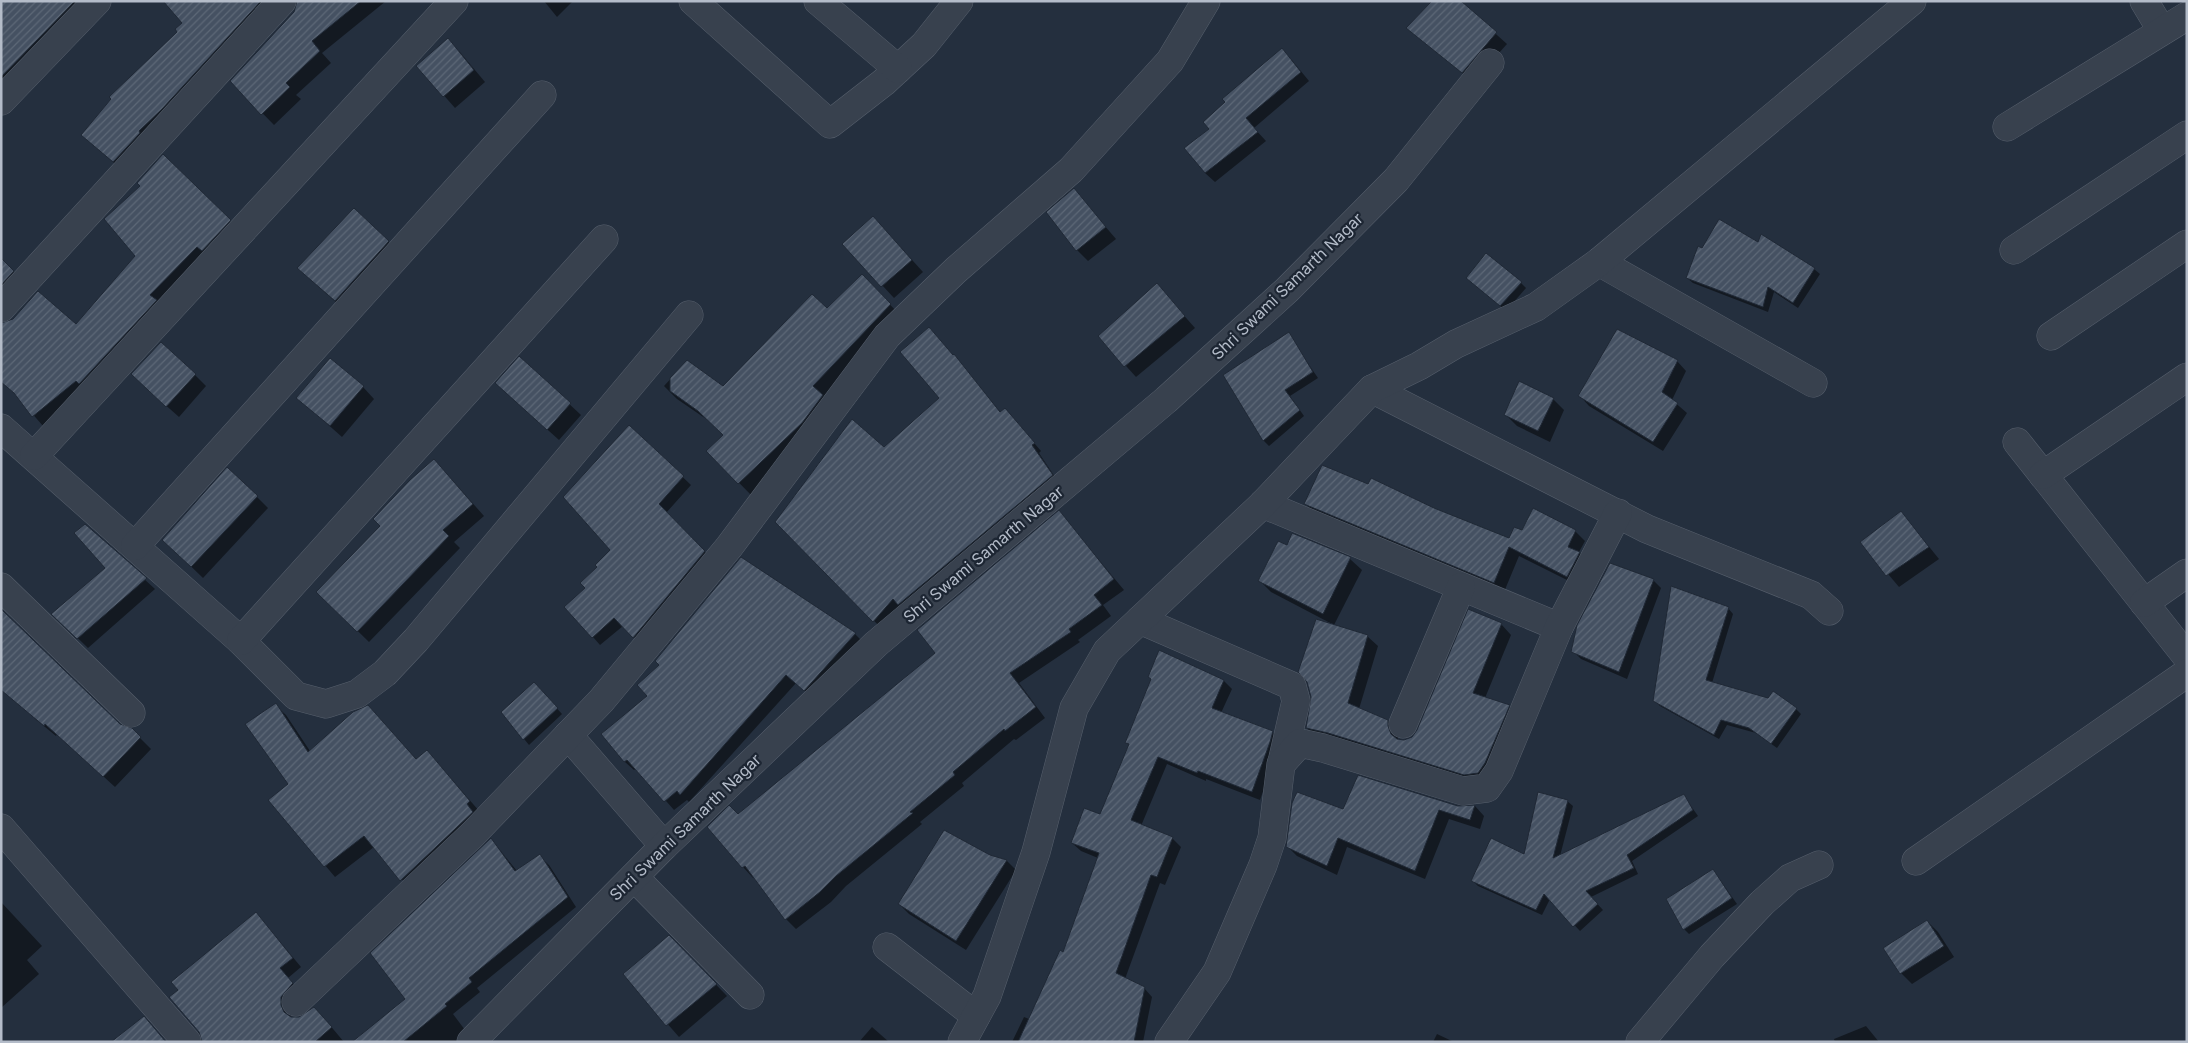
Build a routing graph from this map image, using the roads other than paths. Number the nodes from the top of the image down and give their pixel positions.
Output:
1 (97, 1) edge
2 (282, 1) edge
3 (454, 1) edge
4 (693, 1) edge
5 (818, 1) edge
6 (959, 1) edge
7 (1206, 1) edge
8 (1912, 1) edge
9 (2144, 1) edge
10 (2187, 16) edge
11 (2162, 31) junction
12 (1490, 63) dead end
13 (898, 69) junction
14 (542, 94) dead end
15 (1, 101) edge
16 (2007, 127) dead end
17 (2187, 136) edge
18 (604, 239) dead end
19 (2187, 244) edge
20 (2014, 250) dead end
21 (1599, 262) junction
22 (1, 308) edge
23 (689, 315) dead end
24 (2051, 336) dead end
25 (2187, 377) edge
26 (1813, 383) dead end
27 (1372, 389) junction
28 (1, 428) edge
29 (2017, 442) dead end
30 (34, 456) junction
31 (2043, 475) junction
32 (1264, 504) junction
33 (1618, 513) junction
34 (135, 546) junction
35 (2187, 573) edge
36 (1461, 586) junction
37 (1, 587) edge
38 (2144, 603) junction
39 (1829, 611) dead end
40 (1140, 620) junction
41 (1559, 627) junction
42 (241, 641) junction
43 (2187, 657) edge
44 (2187, 673) edge
45 (131, 713) dead end
46 (1403, 724) dead end
47 (568, 735) junction
48 (1281, 764) junction
49 (1, 828) edge
50 (664, 846) junction
51 (1916, 861) dead end
52 (1819, 865) dead end
53 (634, 877) junction
54 (887, 947) dead end
55 (750, 995) dead end
56 (296, 1002) dead end
57 (976, 1016) junction
58 (187, 1042) edge
59 (471, 1042) edge
60 (962, 1042) edge
61 (1169, 1042) edge
62 (1640, 1042) edge

1 - 15 street
2 - 22 street
3 - 30 street
4 - 13 street
5 - 13 street
6 - 13 street
7 - 47 street
8 - 21 street
9 - 11 street
10 - 11 street
11 - 16 street
12 - 50 street, Shri Swami Samarth Nagar
14 - 34 street
17 - 20 street
18 - 42 street
19 - 24 street
21 - 26 street
21 - 27 street
23 - 42 street
25 - 31 street
27 - 32 street
27 - 33 street
28 - 30 street
29 - 31 street
30 - 34 street
31 - 38 street
32 - 36 street
32 - 40 street
33 - 39 street
33 - 41 street
34 - 42 street
35 - 38 street
36 - 41 street
36 - 46 street
37 - 45 street
38 - 43 street
40 - 48 street
40 - 57 street
41 - 48 street
44 - 51 street
47 - 50 street
47 - 56 street
48 - 61 street
49 - 58 street
50 - 53 street, Shri Swami Samarth Nagar
52 - 62 street
53 - 55 street
53 - 59 street, Shri Swami Samarth Nagar
54 - 57 street
57 - 60 street

